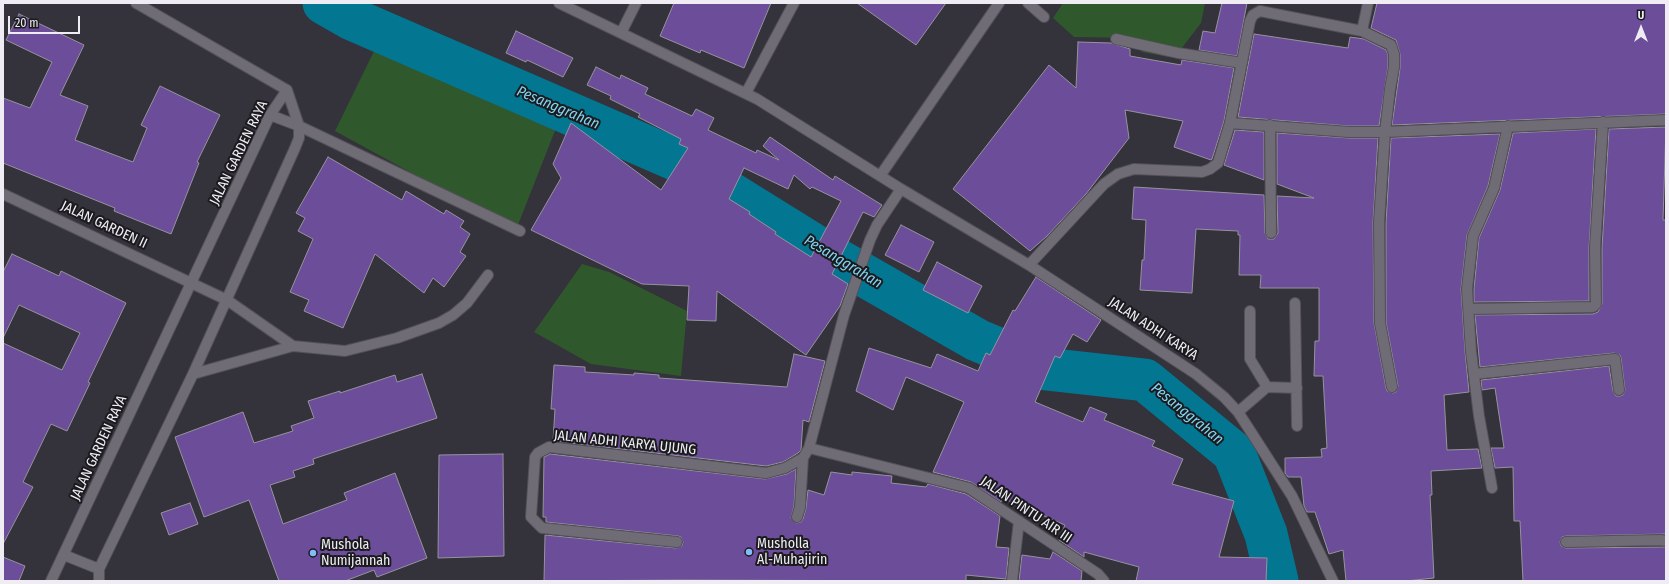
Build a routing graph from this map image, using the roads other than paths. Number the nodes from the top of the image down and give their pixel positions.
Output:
1 (136, 3) edge
2 (559, 3) edge
3 (636, 3) edge
4 (794, 3) edge
5 (999, 3) edge
6 (1028, 3) edge
7 (1368, 3) edge
8 (1262, 7) edge
9 (1044, 17) dead end
10 (1362, 31) junction
11 (621, 32) junction
12 (1116, 39) dead end
13 (1242, 63) junction
14 (287, 90) junction
15 (746, 93) junction
16 (270, 115) junction
17 (1666, 120) edge
18 (1603, 122) junction
19 (1230, 123) junction
20 (1270, 125) junction
21 (299, 126) junction
22 (1508, 126) junction
23 (1385, 132) junction
24 (880, 176) junction
25 (901, 189) junction
26 (3, 194) edge
27 (520, 230) dead end
28 (1271, 232) dead end
29 (1029, 265) junction
30 (488, 275) dead end
31 (192, 283) junction
32 (227, 300) junction
33 (1295, 303) dead end
34 (1469, 309) junction
35 (1250, 311) dead end
36 (293, 346) junction
37 (194, 374) junction
38 (1474, 374) junction
39 (1267, 387) junction
40 (1392, 387) dead end
41 (1297, 388) junction
42 (1620, 390) dead end
43 (1238, 412) junction
44 (1297, 426) dead end
45 (809, 448) junction
46 (803, 458) junction
47 (1492, 488) dead end
48 (797, 517) dead end
49 (1019, 521) junction
50 (1666, 541) edge
51 (677, 542) dead end
52 (1566, 542) dead end
53 (64, 555) junction
54 (99, 569) junction
55 (51, 581) edge
56 (99, 581) edge
57 (1012, 581) edge
58 (1104, 581) edge
59 (1333, 581) edge

1 - 14 street
2 - 11 street, JALAN ADHI KARYA
3 - 11 street
4 - 15 street
5 - 24 street
6 - 9 street
7 - 10 street
8 - 10 street
8 - 13 street
10 - 23 street
11 - 15 street, JALAN ADHI KARYA
12 - 13 street
13 - 19 street
14 - 16 street, JALAN GARDEN RAYA
14 - 21 street, JALAN GARDEN RAYA
15 - 24 street, JALAN ADHI KARYA
16 - 21 street
16 - 31 street, JALAN GARDEN RAYA
17 - 18 street
18 - 22 street
18 - 34 street
19 - 20 street
19 - 29 street
20 - 23 street
20 - 28 street
21 - 27 street
21 - 32 street, JALAN GARDEN RAYA
22 - 23 street
22 - 34 street
23 - 40 street
24 - 25 street, JALAN ADHI KARYA
25 - 29 street, JALAN ADHI KARYA
25 - 45 street, JALAN ADHI KARYA UJUNG
26 - 31 street, JALAN GARDEN II
29 - 43 street, JALAN ADHI KARYA
30 - 36 street
31 - 32 street
31 - 53 street, JALAN GARDEN RAYA
32 - 36 street
32 - 37 street, JALAN GARDEN RAYA
33 - 41 street
34 - 38 street
35 - 39 street
36 - 37 street
37 - 54 street, JALAN GARDEN RAYA
38 - 42 street
38 - 47 street
39 - 41 street
39 - 43 street
41 - 44 street
43 - 59 street, JALAN ADHI KARYA
45 - 46 street, JALAN ADHI KARYA UJUNG
45 - 49 street, JALAN PINTU AIR III
46 - 48 street, JALAN ADHI KARYA UJUNG
46 - 51 street, JALAN ADHI KARYA UJUNG
49 - 57 street
49 - 58 street, JALAN PINTU AIR III
50 - 52 street
53 - 54 street
53 - 55 street, JALAN GARDEN RAYA
54 - 56 street, JALAN GARDEN RAYA

